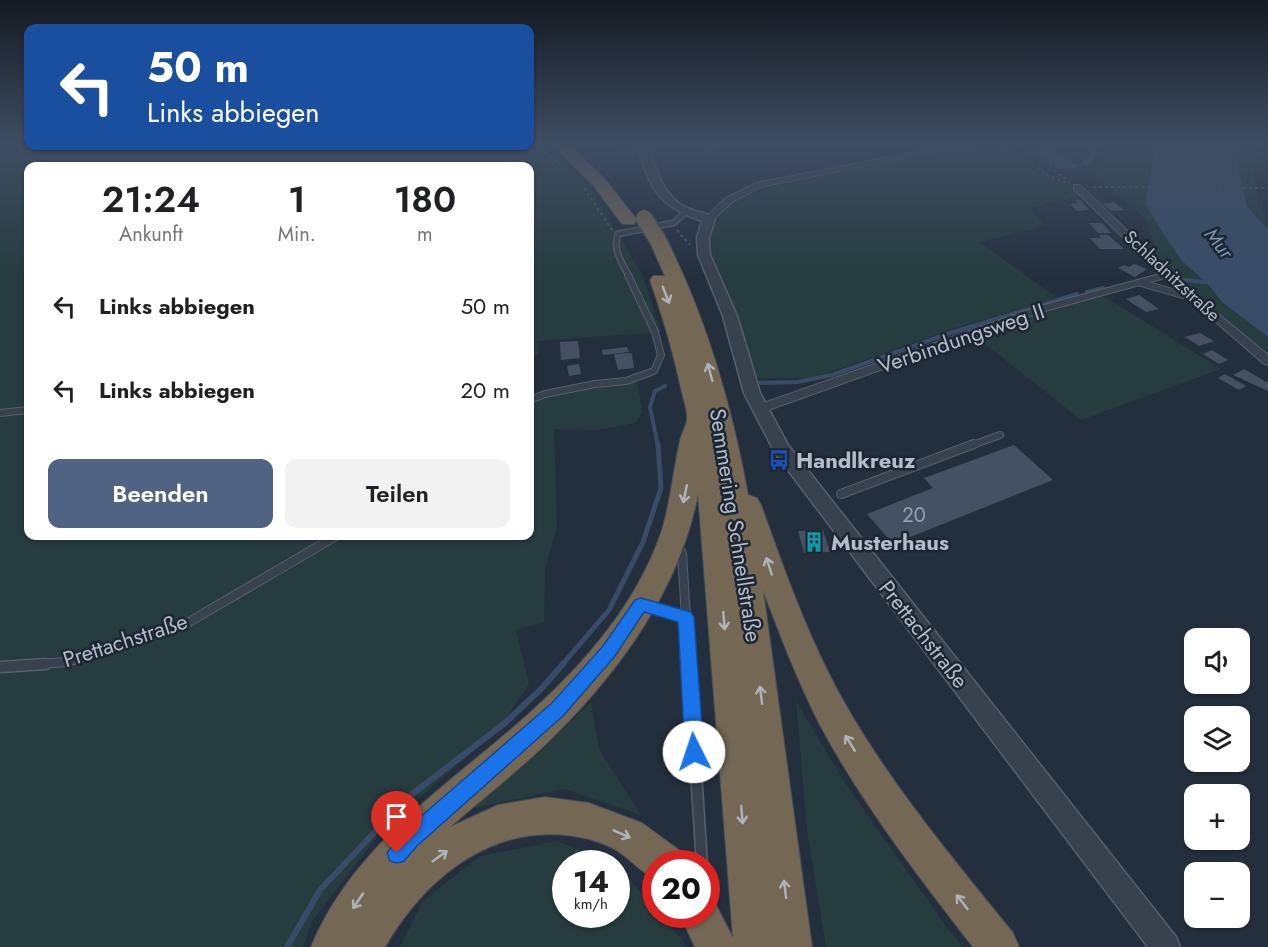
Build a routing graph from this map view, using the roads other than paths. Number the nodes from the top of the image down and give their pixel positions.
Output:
1 (604, 188) edge
2 (617, 188) edge
3 (661, 188) edge
4 (753, 188) edge
5 (1078, 188) edge
6 (687, 212) junction
7 (709, 219) junction
8 (630, 224) junction
9 (650, 241) junction
10 (1166, 275) junction
11 (1141, 283) junction
12 (1192, 298) junction
13 (1268, 361) edge
14 (534, 398) edge
15 (759, 409) junction
16 (24, 410) edge
17 (0, 412) edge
18 (700, 417) junction
19 (1000, 435) dead end
20 (732, 470) junction
21 (841, 494) dead end
22 (675, 533) junction
23 (329, 540) edge
24 (641, 604) junction
25 (686, 617) junction
26 (0, 668) edge
27 (647, 850) edge
28 (701, 850) edge
29 (706, 928) edge
30 (330, 947) edge
31 (362, 947) edge
32 (716, 947) edge
33 (754, 947) edge
34 (792, 947) edge
35 (999, 947) edge
36 (1166, 947) edge

1 - 8 highway, Semmering Schnellstraße
2 - 8 highway, Semmering Schnellstraße
3 - 6 street
4 - 7 street
5 - 10 street, Schladnitzstraße
6 - 7 street
6 - 8 lane
7 - 15 street, Prettachstraße
8 - 9 highway, Semmering Schnellstraße
8 - 14 lane
9 -> 18 highway, Semmering Schnellstraße
20 -> 9 highway, Semmering Schnellstraße
10 - 11 street, Verbindungsweg II
10 - 12 street, Schladnitzstraße
11 - 12 lane
11 - 15 street, Verbindungsweg II
12 - 13 street, Schladnitzstraße
15 - 36 street, Prettachstraße
16 - 17 lane
18 -> 22 highway
18 -> 33 highway, Semmering Schnellstraße
19 - 21 lane
34 -> 20 highway, Semmering Schnellstraße
35 -> 20 highway
22 - 24 highway
22 - 25 lane
23 - 26 lane, Prettachstraße
24 - 25 lane
24 -> 30 highway
25 - 28 lane
31 -> 27 highway
29 - 32 highway

